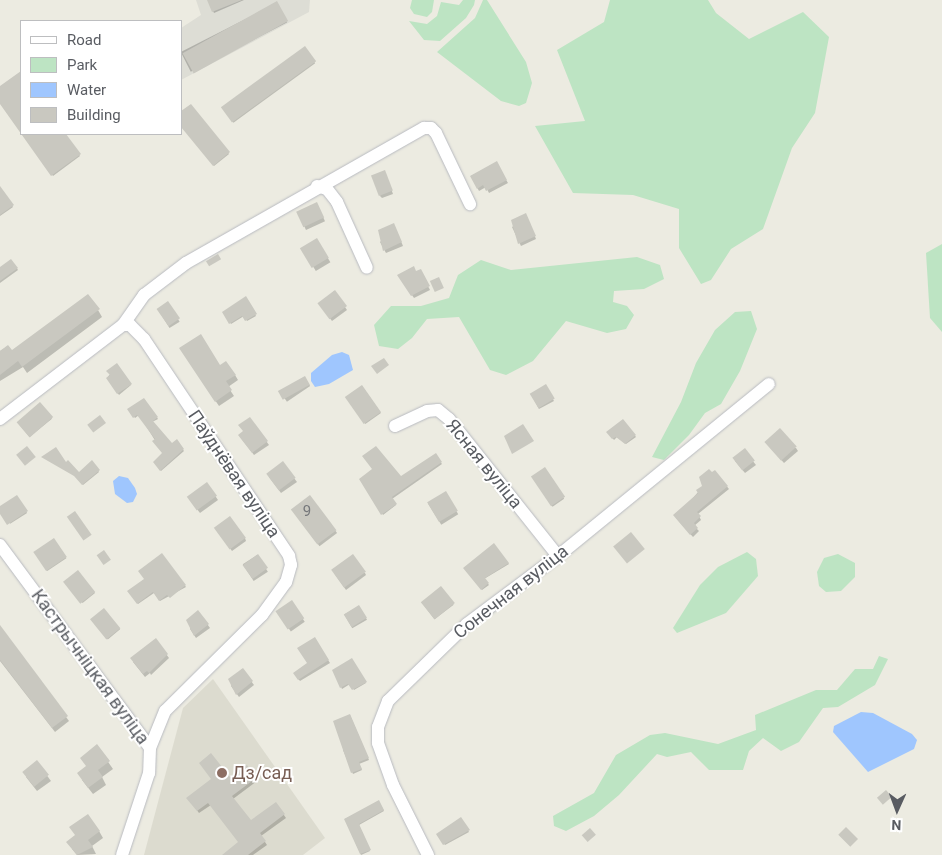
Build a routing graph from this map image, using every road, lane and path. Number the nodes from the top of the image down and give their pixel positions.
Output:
1 (317, 186) junction
2 (470, 204) dead end
3 (367, 268) dead end
4 (123, 324) junction
5 (769, 384) dead end
6 (0, 419) edge
7 (394, 426) dead end
8 (0, 545) edge
9 (558, 556) junction
10 (150, 748) junction
11 (122, 855) edge
12 (428, 855) edge

1 - 2 street
1 - 3 street
1 - 4 street
4 - 6 street
4 - 10 street, Паўднёвая вуліца
5 - 9 street, Сонечная вуліца
7 - 9 street, Ясная вуліца
8 - 10 street, Кастрычніцкая вуліца
9 - 12 street, Сонечная вуліца
10 - 11 street, Кастрычніцкая вуліца

